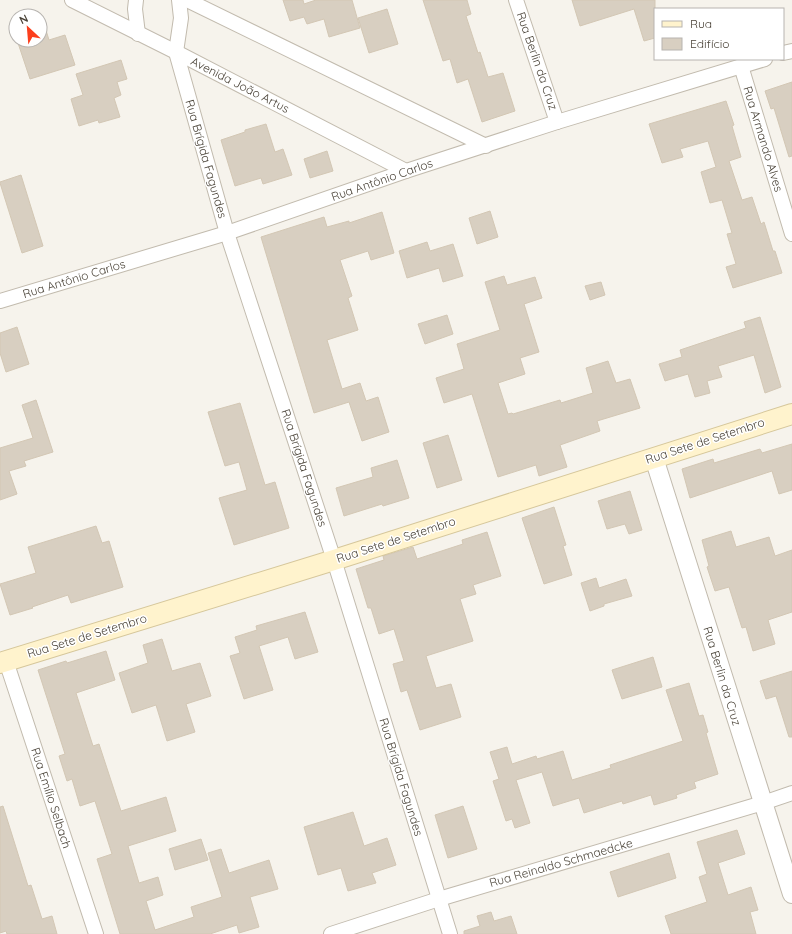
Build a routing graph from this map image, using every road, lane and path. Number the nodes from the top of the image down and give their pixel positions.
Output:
1 (72, 0) edge
2 (136, 0) edge
3 (179, 0) edge
4 (187, 0) edge
5 (516, 0) edge
6 (138, 34) junction
7 (176, 52) junction
8 (761, 60) edge
9 (740, 66) junction
10 (557, 122) junction
11 (486, 146) junction
12 (406, 171) junction
13 (227, 233) junction
14 (792, 234) edge
15 (0, 301) edge
16 (792, 414) edge
17 (654, 458) junction
18 (334, 560) junction
19 (3, 662) edge
20 (792, 793) edge
21 (762, 803) junction
22 (792, 894) edge
23 (439, 899) junction
24 (96, 934) edge
25 (331, 934) edge
26 (450, 934) edge

1 - 6 street, Avenida João Artus
2 - 6 street
3 - 7 street, Rua Brígida Fagundes
4 - 11 street
5 - 10 street, Rua Berlin da Cruz
6 - 7 street, Avenida João Artus
7 - 12 street, Avenida João Artus
7 - 13 street, Rua Brígida Fagundes
8 - 9 street, Rua Antônio Carlos
9 - 10 street, Rua Antônio Carlos
9 - 14 street, Rua Armando Alves
10 - 11 street, Rua Antônio Carlos
11 - 12 street, Rua Antônio Carlos
12 - 13 street, Rua Antônio Carlos
13 - 15 street, Rua Antônio Carlos
13 - 18 street, Rua Brígida Fagundes
16 - 17 main road, Rua Sete de Setembro
17 - 18 main road, Rua Sete de Setembro
17 - 21 street, Rua Berlin da Cruz
18 - 19 main road, Rua Sete de Setembro
18 - 23 street, Rua Brígida Fagundes
19 - 24 street, Rua Emílio Selbach
20 - 21 street, Rua Reinaldo Schmaedcke
21 - 22 street, Rua Berlin da Cruz
21 - 23 street, Rua Reinaldo Schmaedcke
23 - 25 street, Rua Reinaldo Schmaedcke
23 - 26 street, Rua Brígida Fagundes

